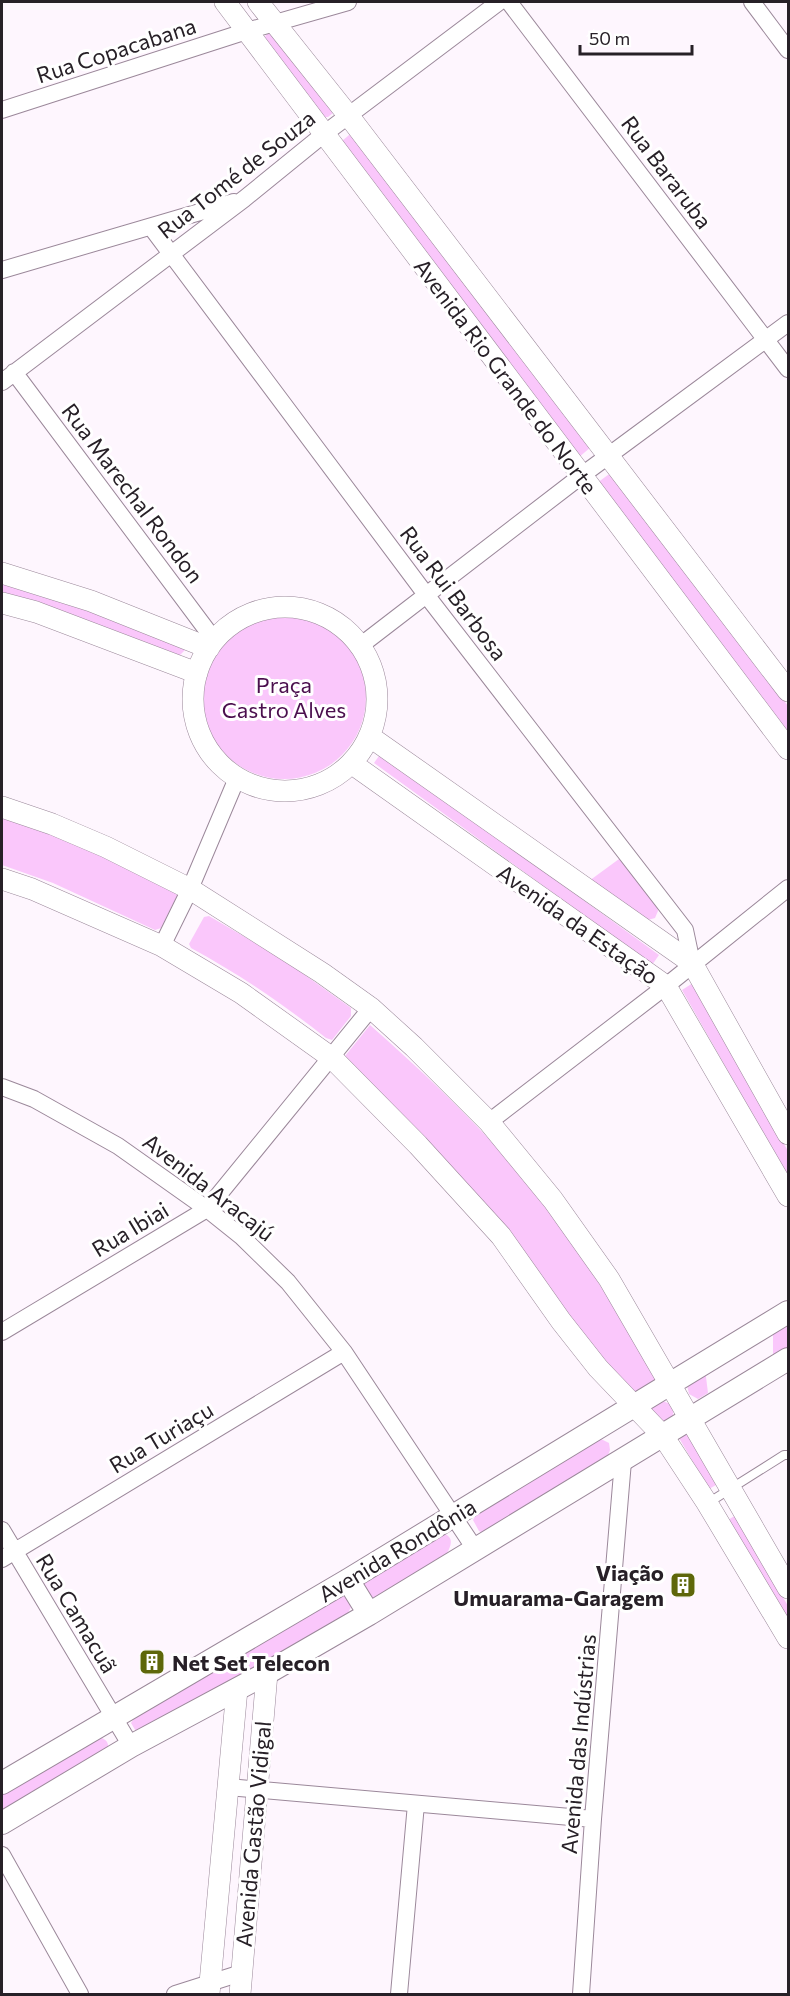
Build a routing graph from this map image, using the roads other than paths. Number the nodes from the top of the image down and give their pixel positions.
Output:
1 (225, 2) edge
2 (258, 2) edge
3 (348, 2) edge
4 (499, 2) edge
5 (509, 2) edge
6 (755, 3) edge
7 (275, 23) junction
8 (247, 31) junction
9 (789, 50) edge
10 (2, 110) edge
11 (348, 115) junction
12 (324, 134) junction
13 (244, 199) junction
14 (151, 227) junction
15 (172, 254) junction
16 (2, 270) edge
17 (789, 323) edge
18 (766, 339) junction
19 (789, 369) edge
20 (8, 377) edge
21 (609, 454) junction
22 (581, 476) junction
23 (2, 573) edge
24 (427, 596) junction
25 (2, 603) edge
26 (212, 644) junction
27 (360, 646) junction
28 (197, 673) junction
29 (789, 691) edge
30 (369, 736) junction
31 (789, 749) edge
32 (351, 763) junction
33 (237, 778) junction
34 (2, 807) edge
35 (2, 879) edge
36 (789, 888) edge
37 (190, 889) junction
38 (162, 946) junction
39 (692, 963) junction
40 (666, 986) junction
41 (371, 1008) junction
42 (332, 1058) junction
43 (2, 1087) edge
44 (489, 1122) junction
45 (789, 1134) edge
46 (789, 1196) edge
47 (207, 1209) junction
48 (789, 1312) edge
49 (2, 1332) edge
50 (344, 1352) junction
51 (789, 1359) edge
52 (670, 1383) junction
53 (635, 1407) junction
54 (690, 1418) junction
55 (663, 1436) junction
56 (789, 1455) edge
57 (623, 1461) junction
58 (730, 1488) junction
59 (707, 1503) junction
60 (453, 1516) junction
61 (2, 1530) edge
62 (475, 1549) junction
63 (8, 1556) edge
64 (348, 1580) junction
65 (789, 1588) edge
66 (369, 1614) junction
67 (789, 1638) edge
68 (267, 1673) junction
69 (237, 1689) junction
70 (114, 1719) junction
71 (131, 1746) junction
72 (2, 1783) edge
73 (228, 1786) junction
74 (257, 1788) junction
75 (416, 1803) junction
76 (593, 1819) junction
77 (2, 1823) edge
78 (2, 1855) edge
79 (242, 1973) junction
80 (209, 1988) edge
81 (80, 1995) edge
82 (175, 1995) edge
83 (240, 1995) edge
84 (399, 1995) edge
85 (581, 1995) edge

1 - 8 street, Avenida Rio Grande do Norte
2 - 7 street, Avenida Rio Grande do Norte
3 - 7 street, Rua Copacabana
4 - 11 street, Rua Tomé de Souza
5 - 18 street, Rua Bararuba
6 - 9 street
7 - 8 street, Rua Copacabana
7 - 11 street, Avenida Rio Grande do Norte
8 - 10 street, Rua Copacabana
8 - 12 street, Avenida Rio Grande do Norte
11 - 12 street, Rua Tomé de Souza
11 - 21 street, Avenida Rio Grande do Norte
12 - 13 street, Rua Tomé de Souza
12 - 22 street, Avenida Rio Grande do Norte
13 - 14 street
13 - 15 street, Rua Tomé de Souza
14 - 15 street, Rua Rui Barbosa
14 - 16 street
15 - 20 street, Rua Tomé de Souza
15 - 24 street, Rua Rui Barbosa
17 - 18 street
18 - 19 street, Rua Bararuba
18 - 21 street
20 - 26 street, Rua Marechal Rondon
21 - 22 street
21 - 29 street, Avenida Rio Grande do Norte
22 - 24 street
22 - 31 street, Avenida Rio Grande do Norte
23 - 26 street
24 - 27 street
24 - 39 street, Rua Rui Barbosa
25 - 28 street
26 - 27 street
26 - 28 street
27 - 30 street
28 - 33 street
30 - 32 street
30 - 39 street, Avenida da Estação
32 - 33 street
32 - 40 street, Avenida da Estação
33 - 37 street
34 - 37 street
35 - 38 street
36 - 39 street
37 - 38 street
37 - 41 street
38 - 42 street
39 - 40 street
39 - 45 street, Avenida da Estação
40 - 44 street
40 - 46 street, Avenida da Estação
41 - 42 street, Rua Ibiai
41 - 44 street
42 - 47 street, Rua Ibiai
42 - 53 street
43 - 47 street, Avenida Aracajú
44 - 52 street
47 - 49 street, Rua Ibiai
47 - 50 street, Avenida Aracajú
48 - 52 main road, Avenida Rondônia
50 - 60 street, Avenida Aracajú
50 - 63 street, Rua Turiaçu
51 - 54 main road, Avenida Rondônia
52 - 53 main road, Avenida Rondônia
52 - 54 street
53 - 55 street
53 - 60 main road, Avenida Rondônia
54 - 55 main road, Avenida Rondônia
54 - 58 street
55 - 57 main road, Avenida Rondônia
55 - 59 street
56 - 58 lane
57 - 62 main road, Avenida Rondônia
57 - 76 street, Avenida das Indústrias
58 - 59 lane
58 - 65 street
59 - 67 street
60 - 62 street, Avenida Aracajú
60 - 64 main road, Avenida Rondônia
61 - 63 street, Rua Camacuã
62 - 66 main road, Avenida Rondônia
63 - 70 street, Rua Camacuã
64 - 66 main road
64 - 70 main road, Avenida Rondônia
66 - 68 main road, Avenida Rondônia
68 - 69 main road, Avenida Rondônia
68 - 74 street, Avenida Gastão Vidigal
69 - 71 main road, Avenida Rondônia
69 - 73 street, Avenida Gastão Vidigal
70 - 71 street, Rua Camacuã
70 - 72 main road, Avenida Rondônia
71 - 77 main road, Avenida Rondônia
73 - 74 street
73 - 80 street, Avenida Gastão Vidigal
74 - 75 street
74 - 79 street, Avenida Gastão Vidigal
75 - 76 street
75 - 84 street
76 - 85 street, Avenida das Indústrias
78 - 81 street
79 - 80 street
79 - 83 street, Avenida Gastão Vidigal
80 - 82 street

